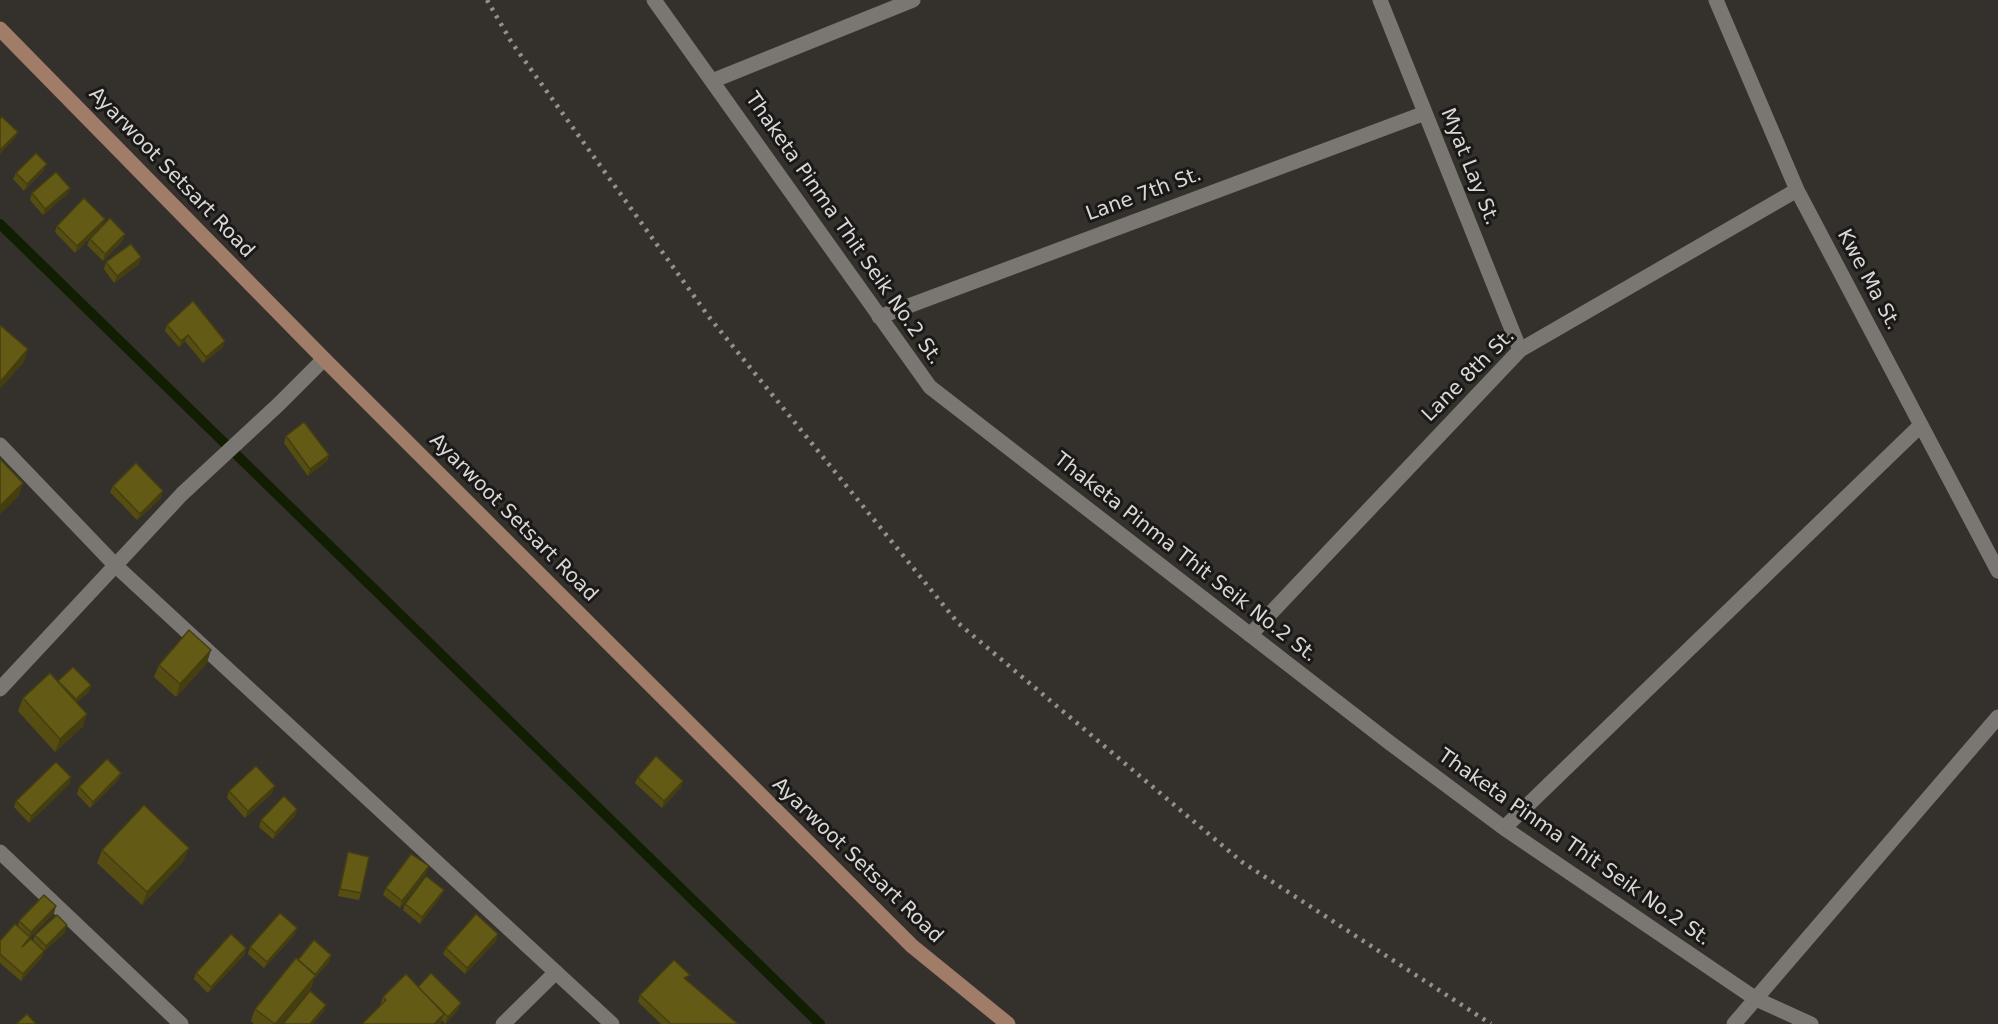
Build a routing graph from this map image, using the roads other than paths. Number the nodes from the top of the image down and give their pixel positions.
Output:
1 (654, 0) edge
2 (913, 0) edge
3 (1380, 0) edge
4 (1716, 0) edge
5 (0, 29) edge
6 (712, 81) junction
7 (1425, 113) junction
8 (1797, 190) junction
9 (879, 317) junction
10 (1520, 350) junction
11 (324, 359) junction
12 (1921, 425) junction
13 (0, 445) edge
14 (116, 566) junction
15 (1998, 572) edge
16 (1250, 635) junction
17 (0, 690) edge
18 (1998, 717) edge
19 (1504, 828) junction
20 (0, 852) edge
21 (556, 972) junction
22 (1756, 999) junction
23 (181, 1024) edge
24 (503, 1024) edge
25 (612, 1024) edge
26 (1008, 1024) edge
27 (1734, 1024) edge
28 (1811, 1024) edge

1 - 6 street, Thaketa Pinma Thit Seik No.2 St.
2 - 6 street
3 - 7 street, Myat Lay St.
4 - 8 street, Kwe Ma St.
5 - 11 main road, Ayarwoot Setsart Road
6 - 9 street, Thaketa Pinma Thit Seik No.2 St.
7 - 9 street, Lane 7th St.
7 - 10 street, Myat Lay St.
8 - 10 street, Lane 8th St.
8 - 12 street, Kwe Ma St.
9 - 16 street, Thaketa Pinma Thit Seik No.2 St.
10 - 16 street, Lane 8th St.
11 - 14 street
11 - 26 main road, Ayarwoot Setsart Road
12 - 15 street, Kwe Ma St.
12 - 19 street
13 - 14 street
14 - 17 street
14 - 21 street
16 - 19 street, Thaketa Pinma Thit Seik No.2 St.
18 - 22 street
19 - 22 street, Thaketa Pinma Thit Seik No.2 St.
20 - 23 street
21 - 24 street
21 - 25 street
22 - 27 street
22 - 28 street, Thaketa Pinma Thit Seik No.2 St.

